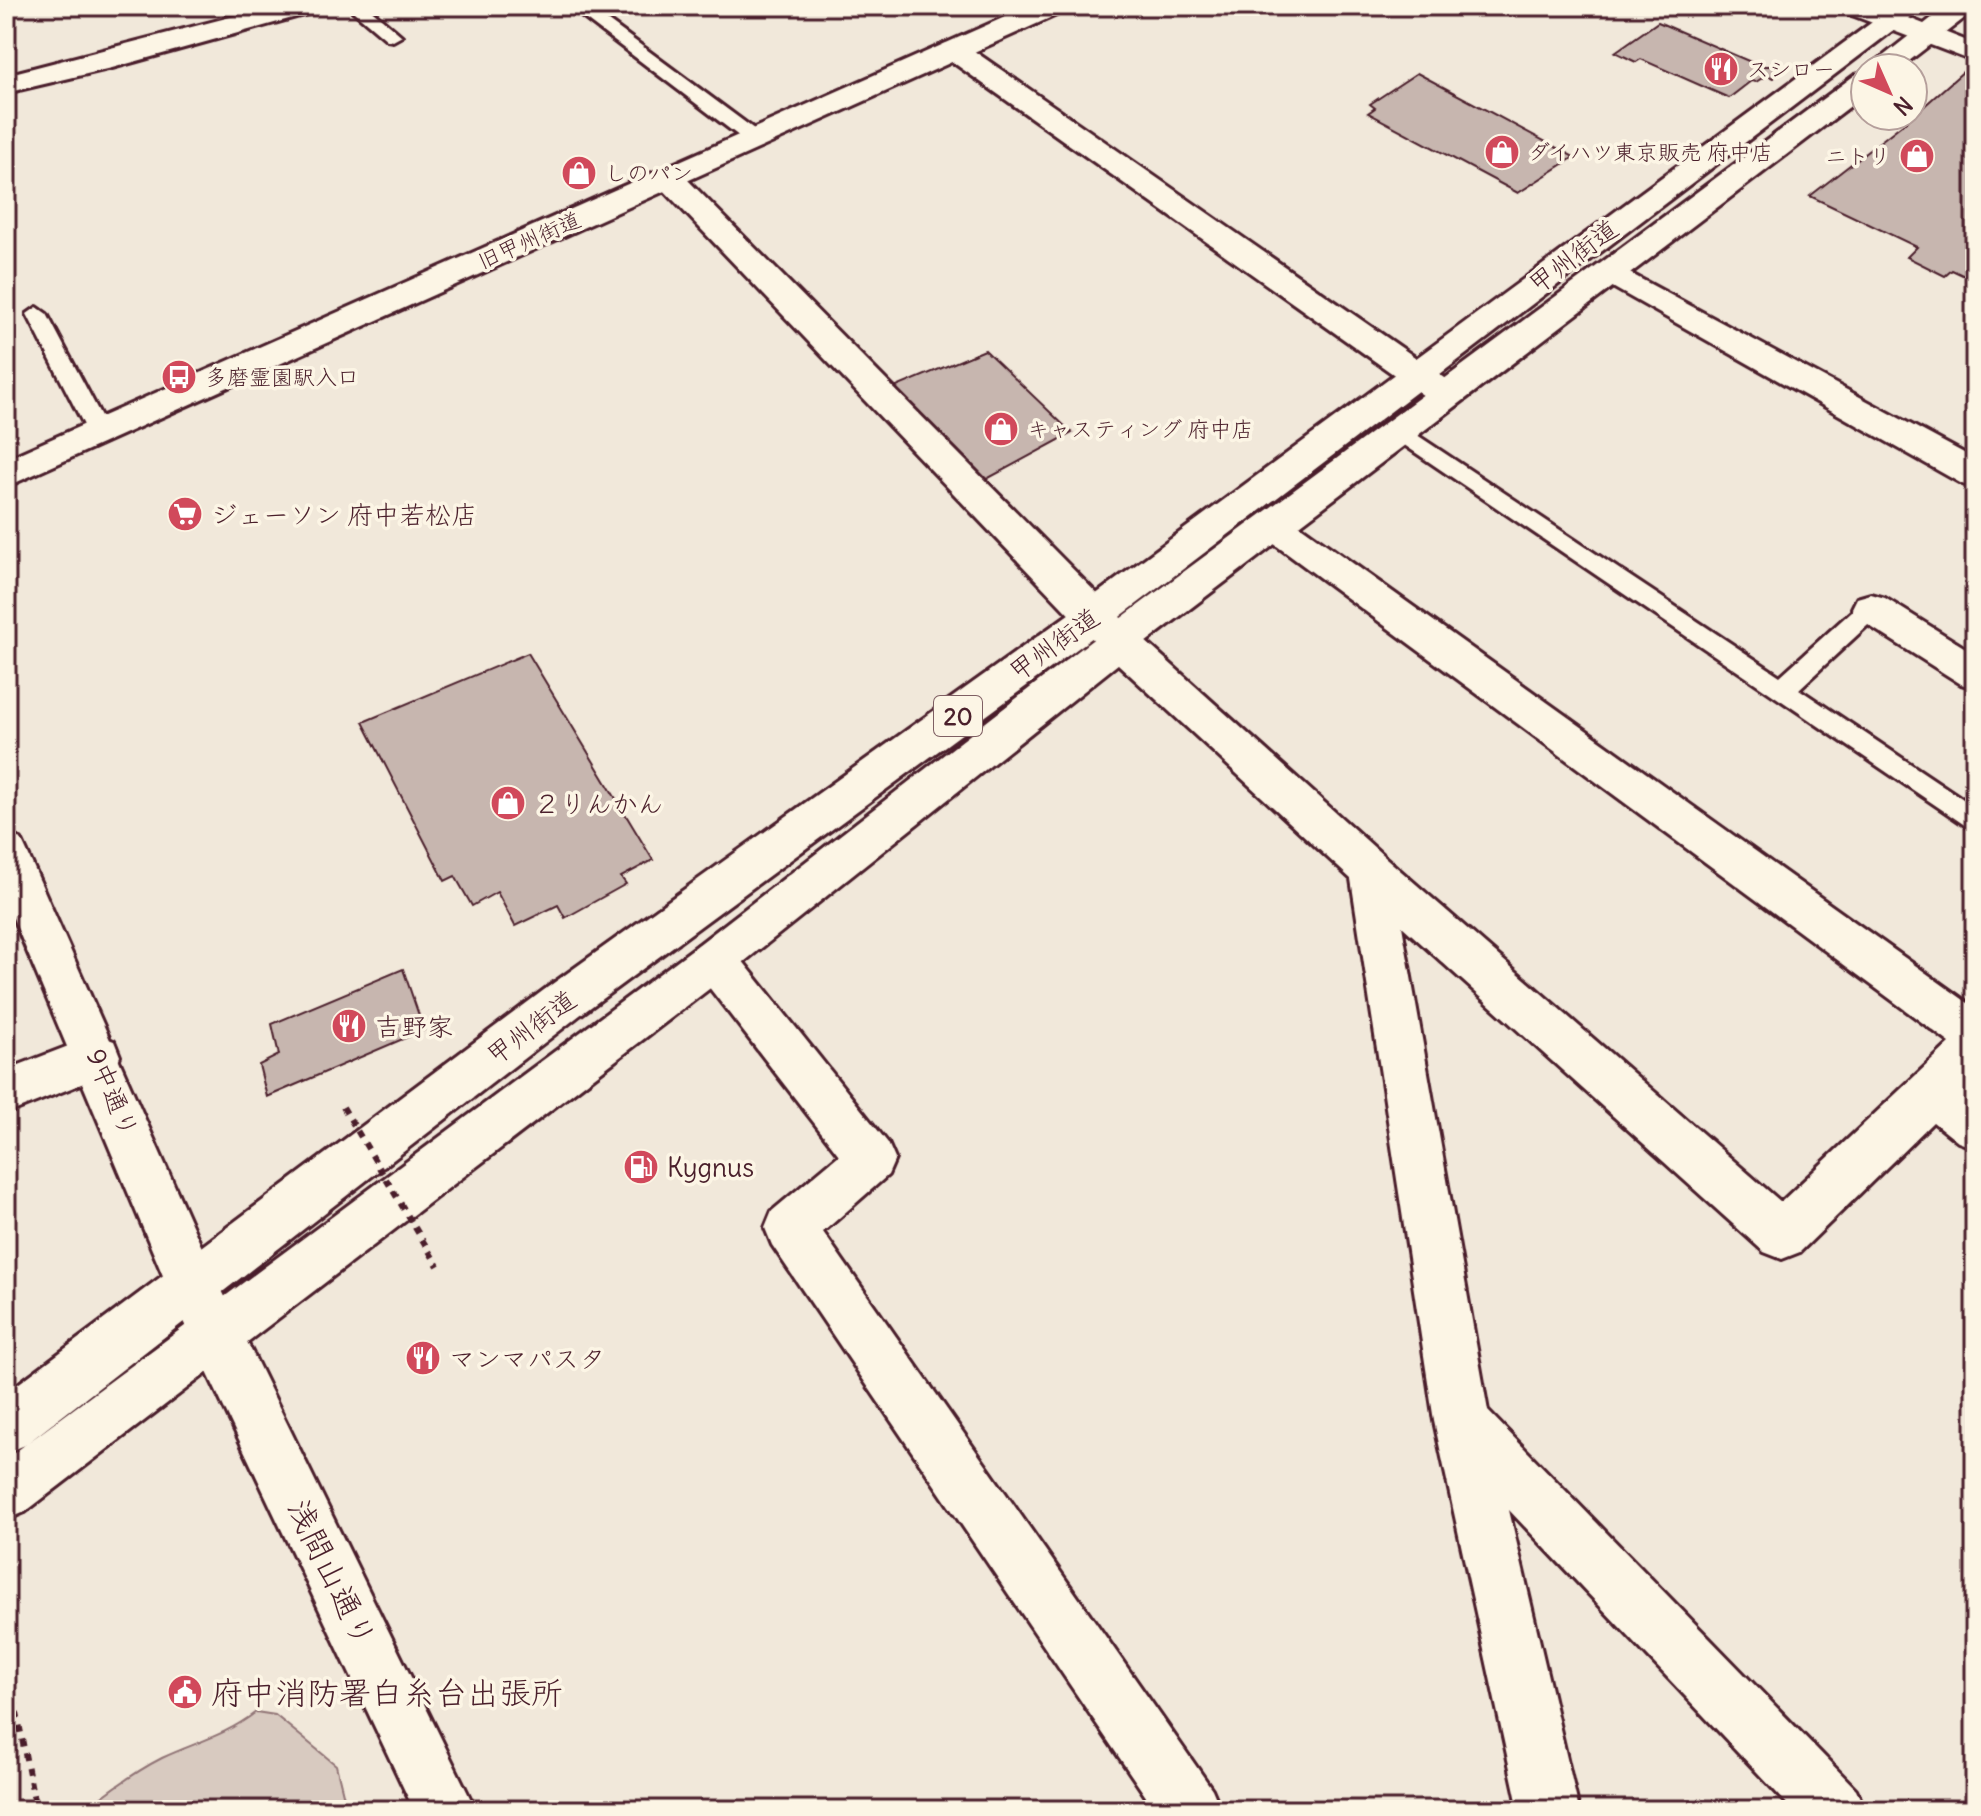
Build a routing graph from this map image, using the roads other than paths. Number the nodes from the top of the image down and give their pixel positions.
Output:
1 (304, 6) edge
2 (356, 6) edge
3 (577, 6) edge
4 (1053, 6) edge
5 (1854, 6) edge
6 (1964, 6) edge
7 (1911, 19) edge
8 (393, 36) dead end
9 (954, 50) junction
10 (1891, 52) edge
11 (1975, 54) edge
12 (6, 84) edge
13 (1849, 93) edge
14 (755, 139) junction
15 (669, 178) junction
16 (1611, 273) junction
17 (37, 314) dead end
18 (1429, 385) junction
19 (1399, 431) junction
20 (99, 433) junction
21 (6, 474) edge
22 (1975, 475) edge
23 (1275, 526) junction
24 (1871, 608) joint
25 (1106, 628) junction
26 (1975, 673) edge
27 (1781, 690) junction
28 (1975, 821) edge
29 (6, 852) edge
30 (1371, 871) junction
31 (714, 959) junction
32 (1975, 1035) edge
33 (1975, 1050) edge
34 (97, 1056) junction
35 (6, 1092) edge
36 (1931, 1092) junction
37 (1975, 1126) edge
38 (192, 1284) junction
39 (218, 1335) junction
40 (1461, 1421) junction
41 (6, 1426) edge
42 (6, 1493) edge
43 (432, 1803) edge
44 (1191, 1810) edge
45 (1549, 1810) edge
46 (1835, 1810) edge

1 - 12 main road
2 - 8 lane
3 - 14 lane
4 - 9 main road, 旧甲州街道
5 - 7 main road
6 - 7 main road, 甲州街道 / 20
7 - 10 main road, 甲州街道 / 20
7 - 11 main road
7 - 18 main road, 甲州街道 / 20
9 - 14 main road, 旧甲州街道
9 - 18 main road
13 - 16 main road, 甲州街道 / 20
14 - 15 main road, 旧甲州街道
15 - 20 main road, 旧甲州街道
15 - 25 main road
16 - 18 main road, 甲州街道 / 20
16 - 22 main road
17 - 20 lane
18 - 19 main road, 甲州街道 / 20
18 - 25 main road, 甲州街道 / 20
19 - 23 main road, 甲州街道 / 20
19 - 27 lane
20 - 21 main road, 旧甲州街道
23 - 25 main road, 甲州街道 / 20
23 - 32 main road
24 - 26 main road
24 - 27 lane
25 - 30 main road
25 - 31 main road, 甲州街道 / 20
25 - 38 main road, 甲州街道 / 20
27 - 28 lane
29 - 34 main road, 9中通り
30 - 36 main road
30 - 40 main road
31 - 39 main road, 甲州街道 / 20
31 - 44 main road
33 - 36 main road
34 - 35 main road
34 - 38 main road, 9中通り
36 - 37 main road
38 - 39 main road, 9中通り
38 - 41 main road, 甲州街道 / 20
39 - 42 main road, 甲州街道 / 20
39 - 43 main road, 浅間山通り
40 - 45 main road
40 - 46 main road

